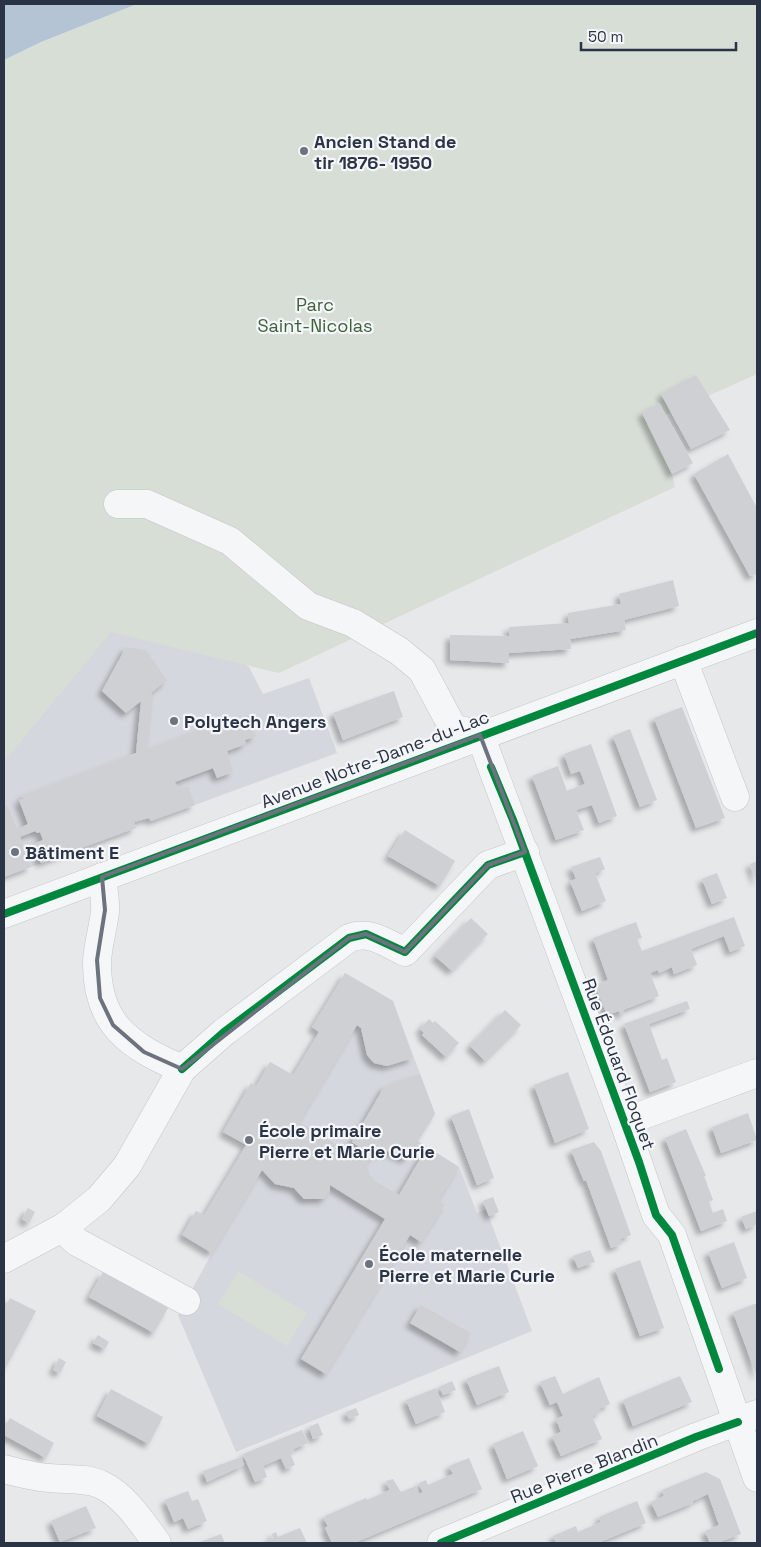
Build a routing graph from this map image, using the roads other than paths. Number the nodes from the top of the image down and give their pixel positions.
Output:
1 (118, 504) dead end
2 (757, 633) edge
3 (683, 660) junction
4 (480, 735) junction
5 (735, 796) dead end
6 (525, 852) junction
7 (102, 878) junction
8 (4, 914) edge
9 (182, 1069) junction
10 (757, 1073) edge
11 (624, 1122) junction
12 (64, 1227) junction
13 (4, 1259) edge
14 (186, 1301) dead end
15 (748, 1418) edge
16 (4, 1469) edge
17 (757, 1478) edge
18 (157, 1543) edge
19 (441, 1543) edge

1 - 4 street
2 - 3 street, Avenue Notre-Dame-du-Lac
3 - 4 street, Avenue Notre-Dame-du-Lac
3 - 5 street
4 - 6 street, Rue Édouard Floquet
4 - 7 street, Avenue Notre-Dame-du-Lac
6 - 9 street
6 - 11 street, Rue Édouard Floquet
7 - 8 street, Avenue Notre-Dame-du-Lac
7 - 9 street
9 - 12 street
10 - 11 street
11 - 15 street, Rue Édouard Floquet
12 - 13 street
12 - 14 street
15 - 17 street, Rue Édouard Floquet
15 - 19 street, Rue Pierre Blandin
16 - 18 street

